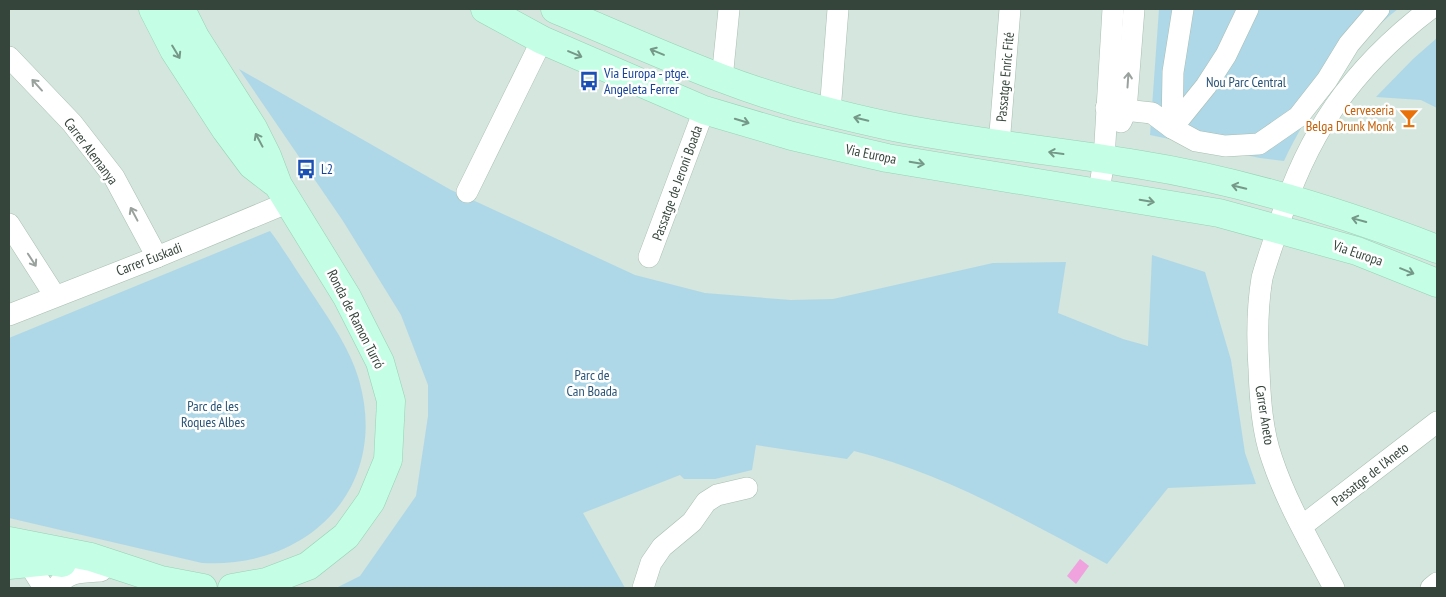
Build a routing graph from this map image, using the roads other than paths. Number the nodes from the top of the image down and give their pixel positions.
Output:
1 (153, 9) edge
2 (181, 9) edge
3 (485, 9) edge
4 (555, 9) edge
5 (729, 9) edge
6 (838, 9) edge
7 (1010, 9) edge
8 (1113, 9) edge
9 (1134, 9) edge
10 (1184, 9) edge
11 (1248, 9) edge
12 (1379, 9) edge
13 (1430, 9) edge
14 (542, 40) junction
15 (9, 57) edge
16 (722, 79) junction
17 (1116, 109) junction
18 (704, 110) junction
19 (830, 112) junction
20 (1172, 128) junction
21 (999, 145) junction
22 (1104, 159) junction
23 (467, 192) dead end
24 (1099, 192) junction
25 (283, 193) junction
26 (1286, 199) junction
27 (9, 224) edge
28 (1277, 230) junction
29 (1437, 249) edge
30 (157, 257) junction
31 (649, 257) dead end
32 (1437, 284) edge
33 (55, 296) junction
34 (9, 314) edge
35 (1437, 422) edge
36 (747, 488) dead end
37 (1302, 526) junction
38 (15, 553) edge
39 (101, 572) junction
40 (149, 576) junction
41 (1437, 583) edge
42 (44, 588) edge
43 (56, 588) edge
44 (203, 588) edge
45 (232, 588) edge
46 (643, 588) edge
47 (1334, 588) edge
48 (1431, 588) edge

1 -> 25 street, Ronda de Ramon Turró
25 -> 2 street, Ronda de Ramon Turró
3 - 14 street, Via Europa
16 -> 4 street
5 - 16 street
6 - 19 street
7 - 21 street, Passatge Enric Fité
8 - 17 street
17 -> 9 street
10 - 20 street
11 - 20 street
12 - 20 street
13 - 26 street
14 -> 18 street, Via Europa
14 - 23 street
30 -> 15 street, Carrer Alemanya
16 - 19 street
17 - 20 street
17 - 22 street
18 -> 24 street, Via Europa
18 - 31 street, Passatge de Jeroni Boada
21 -> 19 street
22 -> 21 street
22 - 24 street
26 -> 22 street
24 -> 28 street, Via Europa
25 - 30 street, Carrer Euskadi
25 - 45 street, Ronda de Ramon Turró
26 - 28 street
29 -> 26 street
27 -> 33 street
28 -> 32 street, Via Europa
28 - 37 street, Carrer Aneto
30 - 33 street, Carrer Euskadi
33 - 34 street, Carrer Euskadi
35 - 37 street, Passatge de l'Aneto
36 - 46 street
37 - 47 street, Carrer Aneto
38 - 39 street
38 - 40 street
38 - 42 street
39 - 40 street
39 - 43 street
40 - 44 street
41 - 48 street

